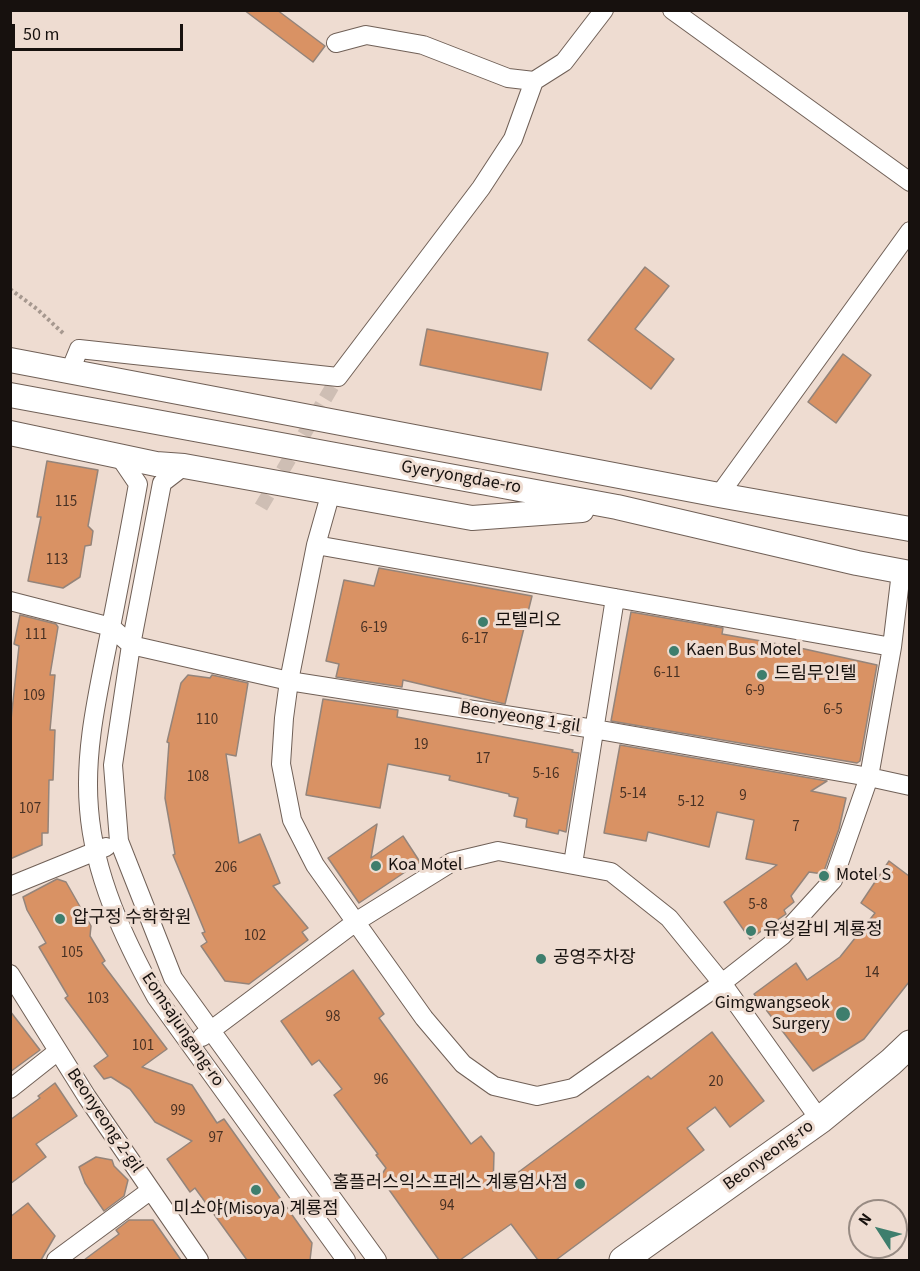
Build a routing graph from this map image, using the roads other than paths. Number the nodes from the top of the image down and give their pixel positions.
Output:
1 (604, 10) edge
2 (672, 10) edge
3 (336, 44) dead end
4 (534, 81) junction
5 (909, 182) edge
6 (909, 231) edge
7 (10, 360) edge
8 (74, 360) junction
9 (10, 395) edge
10 (10, 433) edge
11 (119, 456) junction
12 (184, 466) junction
13 (331, 492) junction
14 (719, 495) junction
15 (616, 507) junction
16 (909, 529) edge
17 (316, 545) junction
18 (905, 572) edge
19 (615, 598) junction
20 (10, 601) edge
21 (111, 627) junction
22 (131, 645) junction
23 (892, 647) junction
24 (289, 681) junction
25 (594, 729) junction
26 (869, 777) junction
27 (909, 786) edge
28 (119, 841) junction
29 (95, 851) junction
30 (573, 864) junction
31 (10, 886) edge
32 (357, 921) junction
33 (10, 974) edge
34 (722, 983) junction
35 (211, 1030) junction
36 (909, 1044) edge
37 (191, 1045) junction
38 (58, 1052) junction
39 (10, 1089) edge
40 (820, 1120) junction
41 (150, 1190) junction
42 (364, 1243) junction
43 (56, 1260) edge
44 (199, 1260) edge
45 (344, 1260) edge
46 (377, 1260) edge
47 (623, 1260) edge

1 - 4 street
2 - 5 street
3 - 4 street
4 - 8 street
6 - 14 street
7 - 8 street, Gyeryongdae-ro
8 - 14 street, Gyeryongdae-ro
9 - 15 street, Gyeryongdae-ro
10 - 11 street
11 - 12 street
11 - 21 street, Eomsajungang-ro
12 - 13 street
12 - 22 street, Eomsajungang-ro
13 - 15 street
13 - 17 street
14 - 16 street, Gyeryongdae-ro
15 - 18 street, Gyeryongdae-ro
17 - 19 street
17 - 24 street
18 - 23 street
19 - 23 street
19 - 25 street
20 - 21 street
21 - 22 street
21 - 29 street, Eomsajungang-ro
22 - 24 street, Beonyeong 1-gil
22 - 28 street, Eomsajungang-ro
23 - 26 street
24 - 25 street, Beonyeong 1-gil
24 - 32 street
25 - 26 street, Beonyeong 1-gil
25 - 30 street
26 - 27 street, Beonyeong 1-gil
26 - 34 street
28 - 29 street
28 - 35 street, Eomsajungang-ro
29 - 31 street
29 - 37 street, Eomsajungang-ro
30 - 32 street
30 - 34 street
32 - 34 street
32 - 35 street
33 - 38 street, Beonyeong 2-gil
34 - 40 street
35 - 37 street
35 - 42 street, Eomsajungang-ro
36 - 40 main road, Beonyeong-ro
37 - 45 street, Eomsajungang-ro
38 - 39 street
38 - 41 street, Beonyeong 2-gil
40 - 47 main road, Beonyeong-ro
41 - 43 street, Beonyeong 2-gil
41 - 44 street, Beonyeong 2-gil
42 - 45 street
42 - 46 street, Eomsajungang-ro

